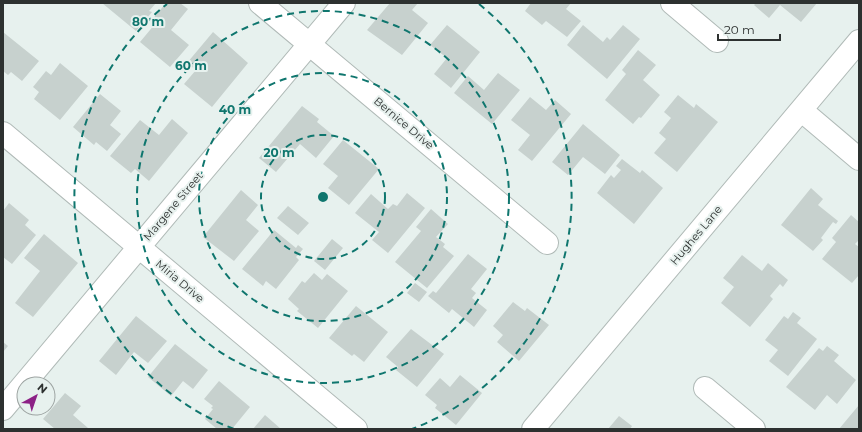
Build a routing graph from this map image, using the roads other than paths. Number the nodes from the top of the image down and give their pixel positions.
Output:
1 (260, 3) edge
2 (344, 3) edge
3 (672, 3) edge
4 (717, 41) dead end
5 (859, 41) edge
6 (309, 44) junction
7 (801, 110) junction
8 (3, 133) edge
9 (859, 159) edge
10 (547, 244) dead end
11 (139, 247) junction
12 (705, 388) dead end
13 (3, 409) edge
14 (356, 429) edge
15 (533, 429) edge
16 (754, 429) edge

1 - 6 street, Bernice Drive
2 - 6 street, Margene Street
3 - 4 street
5 - 7 street, Hughes Lane
6 - 10 street, Bernice Drive
6 - 11 street, Margene Street
7 - 9 street
7 - 15 street, Hughes Lane
8 - 11 street, Miria Drive
11 - 13 street, Margene Street
11 - 14 street, Miria Drive
12 - 16 street

